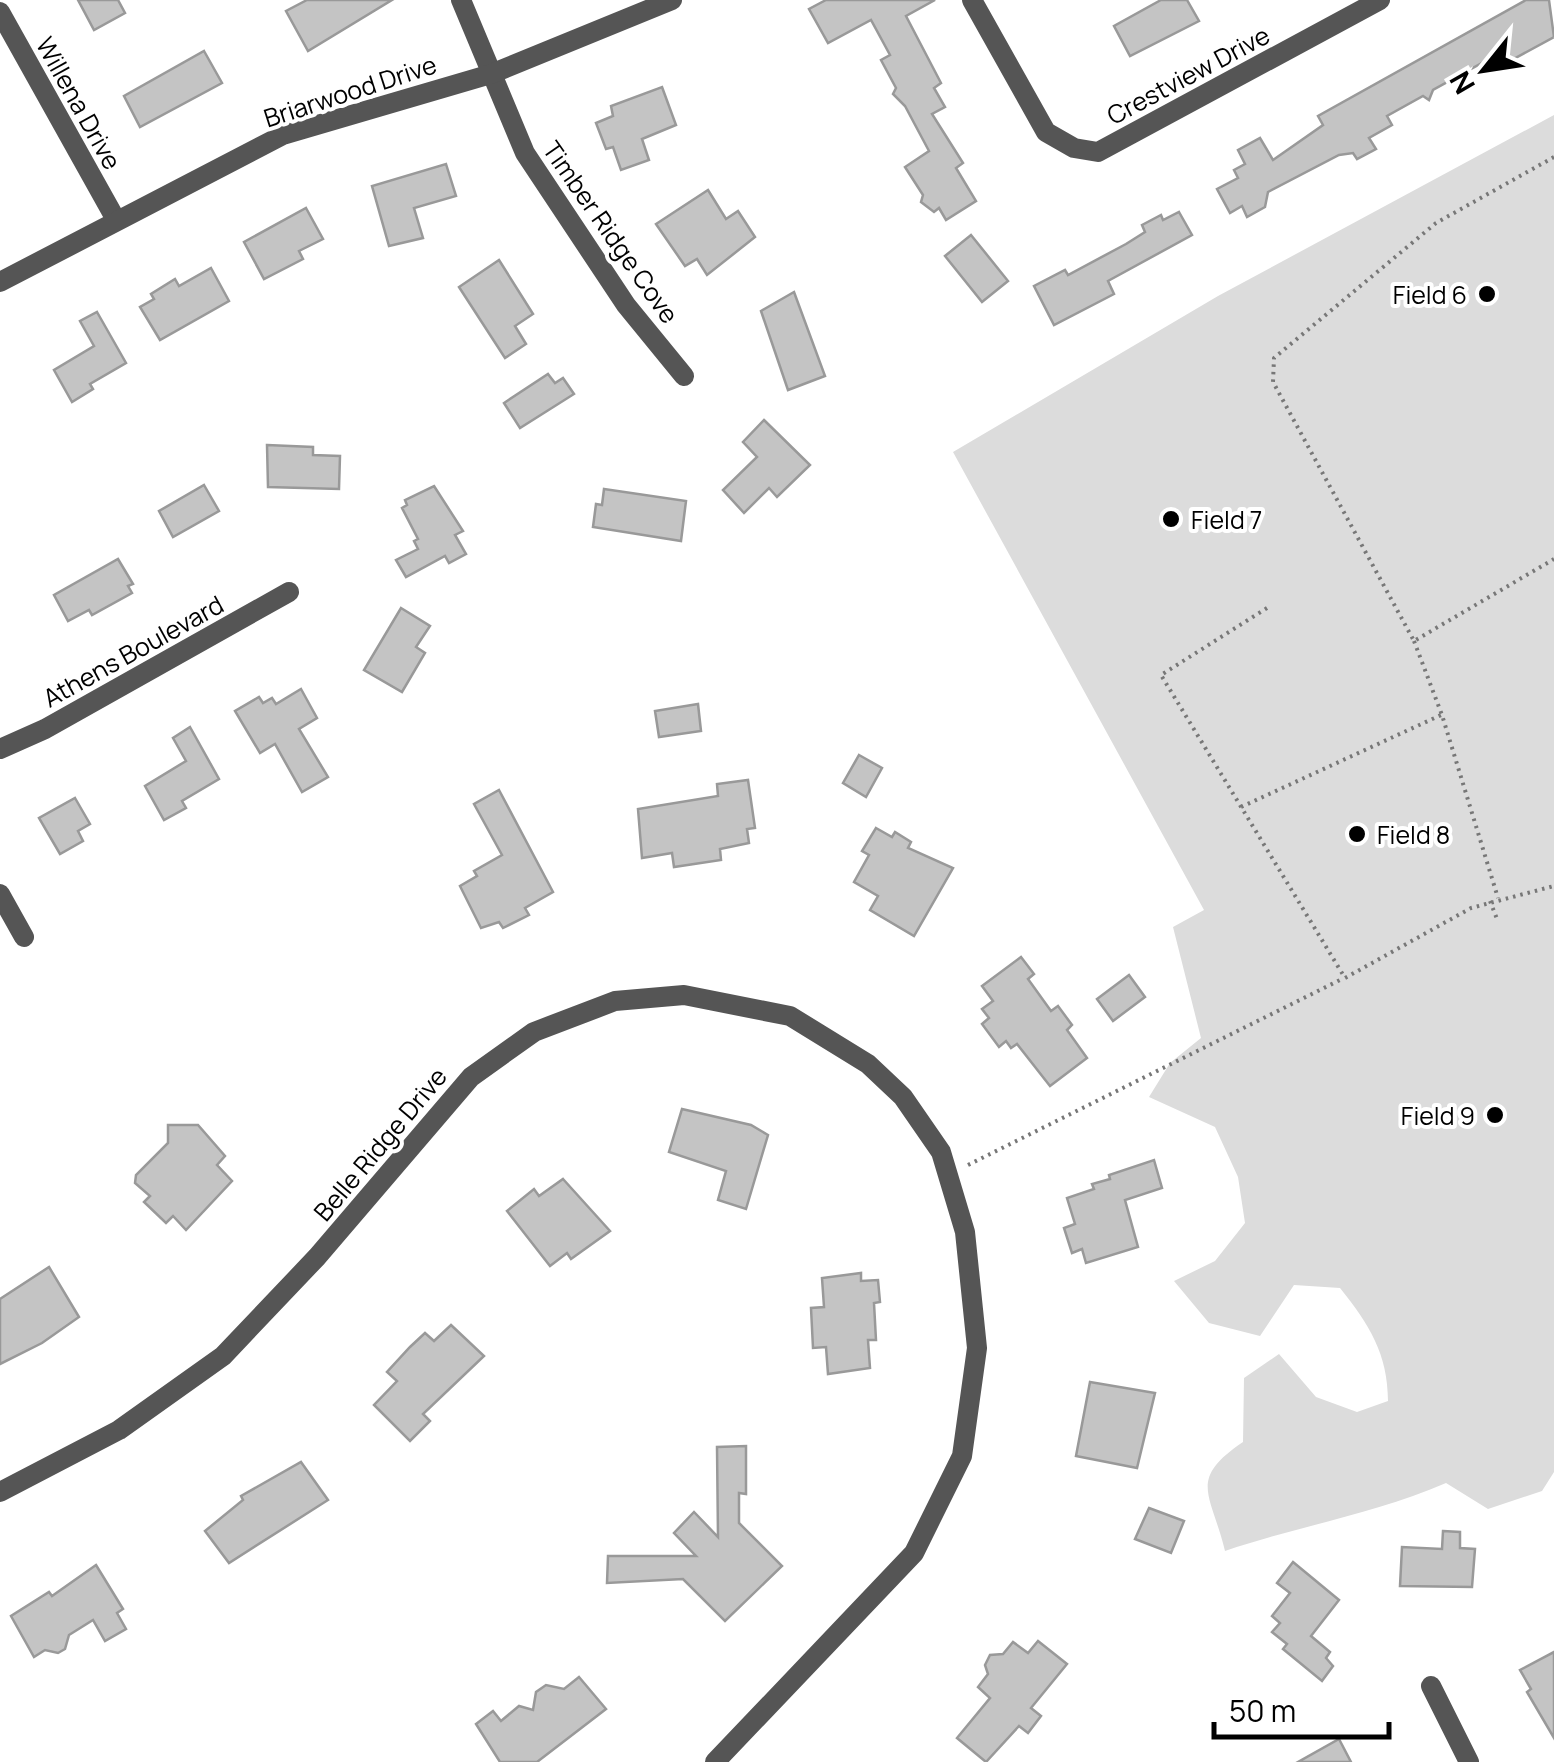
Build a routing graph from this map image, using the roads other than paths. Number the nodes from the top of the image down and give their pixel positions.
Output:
1 (461, 0) edge
2 (672, 0) edge
3 (972, 0) edge
4 (1380, 0) edge
5 (0, 12) edge
6 (491, 74) junction
7 (115, 218) junction
8 (0, 282) edge
9 (684, 376) dead end
10 (289, 592) dead end
11 (0, 749) edge
12 (0, 894) edge
13 (24, 936) dead end
14 (0, 1492) edge
15 (1431, 1686) dead end
16 (715, 1762) edge
17 (1470, 1762) edge

1 - 6 street, Timber Ridge Cove
2 - 6 street, Briarwood Drive
3 - 4 street, Crestview Drive
5 - 7 street, Willena Drive
6 - 7 street, Briarwood Drive
6 - 9 street, Timber Ridge Cove
7 - 8 street, Briarwood Drive
10 - 11 street, Athens Boulevard
12 - 13 street
14 - 16 street, Belle Ridge Drive
15 - 17 street

